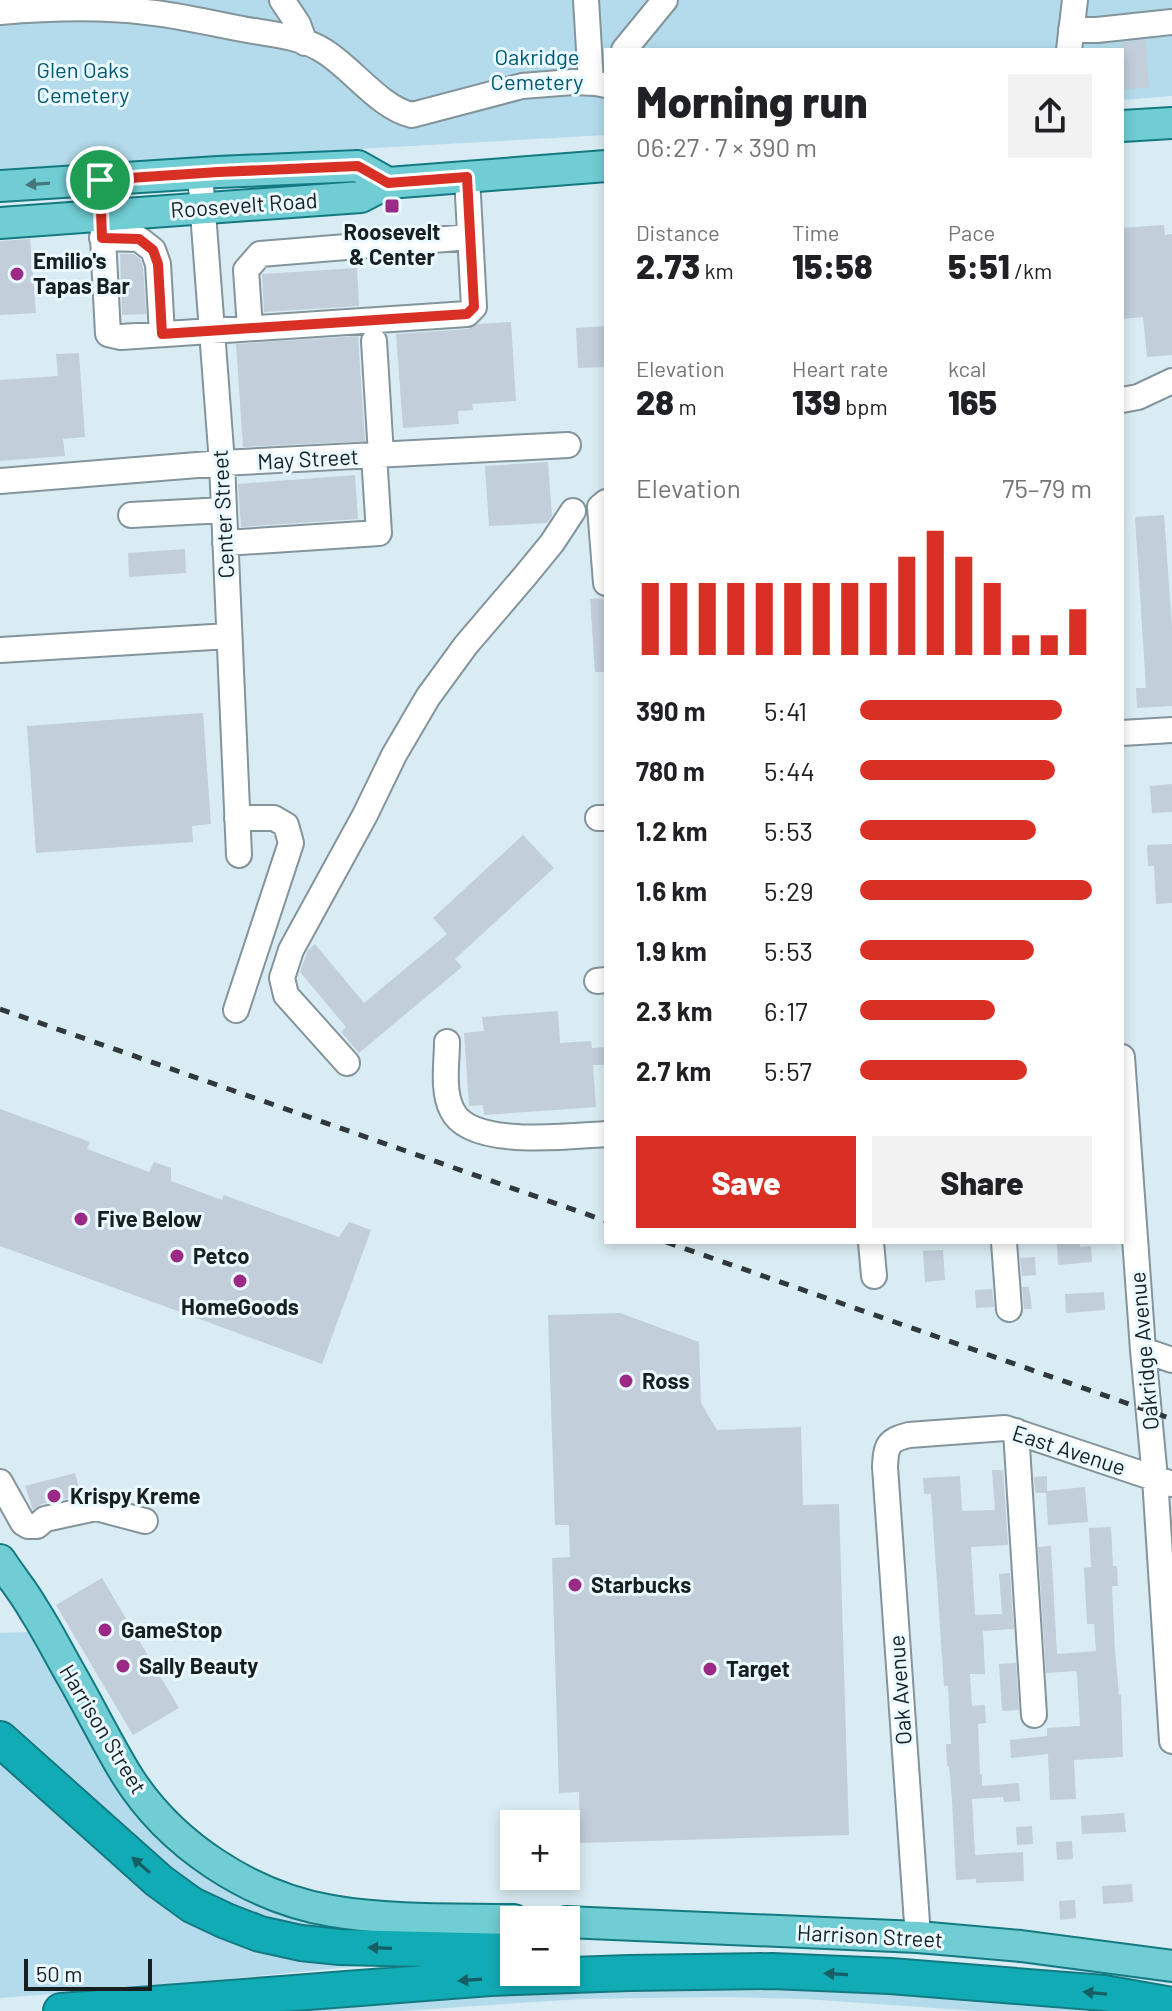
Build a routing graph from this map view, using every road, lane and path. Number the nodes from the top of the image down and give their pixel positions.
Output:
1 (282, 0) edge
2 (586, 0) edge
3 (665, 0) edge
4 (1075, 0) edge
5 (0, 12) edge
6 (1172, 22) edge
7 (1070, 40) edge
8 (305, 43) junction
9 (626, 48) edge
10 (600, 81) edge
11 (1172, 123) edge
12 (1124, 126) edge
13 (604, 166) edge
14 (200, 173) junction
15 (467, 177) junction
16 (100, 180) junction
17 (388, 183) junction
18 (0, 186) edge
19 (203, 209) junction
20 (0, 223) edge
21 (102, 226) junction
22 (470, 237) junction
23 (250, 328) junction
24 (211, 331) junction
25 (162, 334) junction
26 (374, 341) dead end
27 (1172, 381) edge
28 (1124, 400) edge
29 (568, 445) dead end
30 (377, 455) junction
31 (222, 463) junction
32 (0, 481) edge
33 (604, 504) edge
34 (224, 510) junction
35 (573, 511) dead end
36 (131, 515) dead end
37 (225, 543) junction
38 (604, 558) edge
39 (229, 636) junction
40 (0, 650) edge
41 (1172, 730) edge
42 (1124, 733) edge
43 (237, 818) junction
44 (239, 855) dead end
45 (236, 1010) dead end
46 (447, 1042) dead end
47 (347, 1063) dead end
48 (1124, 1109) edge
49 (604, 1134) edge
50 (871, 1244) edge
51 (1004, 1244) edge
52 (874, 1276) dead end
53 (1009, 1309) dead end
54 (1143, 1350) junction
55 (1172, 1360) edge
56 (1016, 1431) junction
57 (889, 1443) joint
58 (1163, 1481) edge
59 (0, 1482) edge
60 (66, 1529) dead end
61 (0, 1560) edge
62 (1034, 1715) dead end
63 (0, 1739) edge
64 (1172, 1741) edge
65 (500, 1920) edge
66 (580, 1923) edge
67 (918, 1937) junction
68 (500, 1951) edge
69 (580, 1952) edge
70 (1172, 1966) edge
71 (772, 1971) junction
72 (1172, 2005) edge
73 (61, 2011) edge

1 - 8 street
2 - 10 street
3 - 9 street
4 - 7 street
5 - 8 street
6 - 7 street
8 - 10 street
11 - 12 main road
13 - 15 main road, Roosevelt Road
14 - 16 main road, Roosevelt Road
14 - 17 main road, Roosevelt Road
14 - 19 street, Center Street
15 - 17 main road, Roosevelt Road
15 - 22 street
16 -> 18 main road, Roosevelt Road
16 - 21 street
17 - 19 main road, Roosevelt Road
19 - 21 main road, Roosevelt Road
19 - 24 street, Center Street
20 - 21 main road, Roosevelt Road
21 - 25 street
21 - 25 street
22 - 23 street
22 - 23 street
23 - 24 street
24 - 25 street
24 - 31 street, Center Street
26 - 30 street
27 - 28 street
29 - 30 street, May Street
30 - 31 street, May Street
30 - 37 street
31 - 32 street, May Street
31 - 34 street, Center Street
33 - 38 street
34 - 36 street
34 - 37 street, Center Street
35 - 47 street
37 - 39 street, Center Street
39 - 40 street
39 - 43 street, Center Street
41 - 42 street
43 - 44 street, Center Street
43 - 45 street
46 - 49 street
48 - 54 street, Oakridge Avenue
50 - 52 street
51 - 53 street
54 - 55 street
54 - 58 street, Oakridge Avenue
56 - 57 street, East Avenue
56 - 58 street, East Avenue
56 - 62 street
57 - 67 street, Oak Avenue
58 - 64 street, Oakridge Avenue
59 - 60 street
61 - 65 main road, Harrison Street
68 -> 63 highway
66 - 67 main road, Harrison Street
67 - 70 main road, Harrison Street
69 - 71 highway
72 -> 71 highway
71 -> 73 highway

